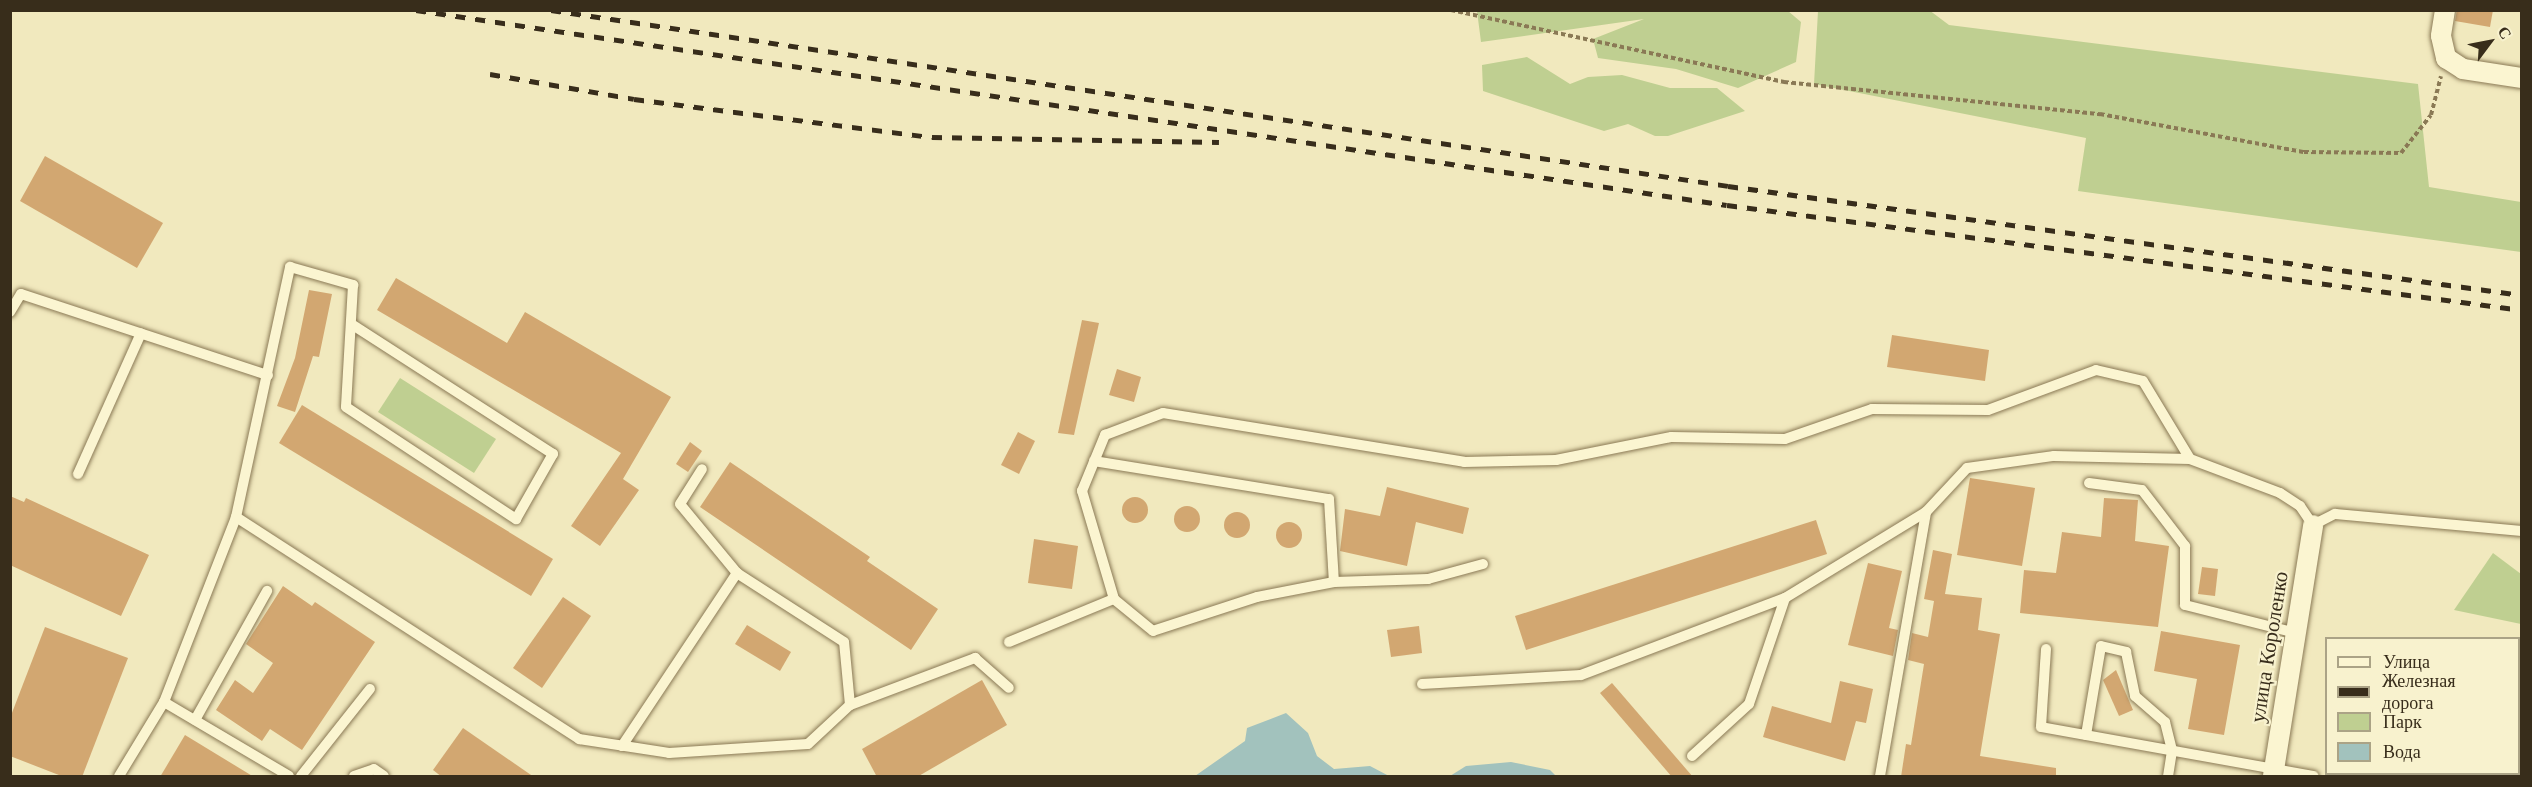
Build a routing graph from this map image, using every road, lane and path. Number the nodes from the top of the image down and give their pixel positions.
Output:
1 (1451, 10) edge
2 (2445, 10) edge
3 (2446, 58) junction
4 (2522, 78) edge
5 (10, 312) edge
6 (351, 324) junction
7 (141, 333) junction
8 (268, 375) junction
9 (2190, 459) junction
10 (1094, 461) junction
11 (702, 469) dead end
12 (78, 474) dead end
13 (2089, 483) dead end
14 (1926, 512) junction
15 (236, 517) junction
16 (2313, 525) junction
17 (2522, 531) edge
18 (1483, 564) dead end
19 (737, 573) junction
20 (1334, 582) junction
21 (267, 591) dead end
22 (1785, 598) junction
23 (1114, 599) junction
24 (2296, 633) junction
25 (1010, 642) dead end
26 (2046, 649) dead end
27 (1422, 684) dead end
28 (1009, 688) dead end
29 (370, 689) dead end
30 (164, 702) junction
31 (850, 705) junction
32 (195, 720) junction
33 (2086, 735) junction
34 (622, 746) junction
35 (2172, 751) junction
36 (1692, 756) dead end
37 (2273, 773) edge
38 (119, 777) edge
39 (289, 777) edge
40 (301, 777) edge
41 (354, 777) edge
42 (384, 777) edge
43 (1880, 777) edge
44 (2168, 777) edge
45 (2314, 777) edge

1 - 3 path
2 - 3 street
3 - 4 street
5 - 7 lane
6 - 6 lane
6 - 8 lane
7 - 8 lane
7 - 12 lane
8 - 15 lane
9 - 10 lane
9 - 14 lane
9 - 16 lane
10 - 20 lane
10 - 23 lane
11 - 19 lane
13 - 24 lane
14 - 22 lane
14 - 43 lane
15 - 30 lane
15 - 34 lane
16 - 17 lane
16 - 24 street, улица Короленко
18 - 20 lane
19 - 31 lane
19 - 34 lane
20 - 23 lane
21 - 32 lane
22 - 27 lane
22 - 36 lane
23 - 25 lane
24 - 37 street, улица Короленко
26 - 33 lane
28 - 31 lane
29 - 40 lane
30 - 32 lane
30 - 38 lane
31 - 34 lane
32 - 39 lane
33 - 35 lane
33 - 35 lane
35 - 37 lane
35 - 44 lane
37 - 45 lane
41 - 42 lane

